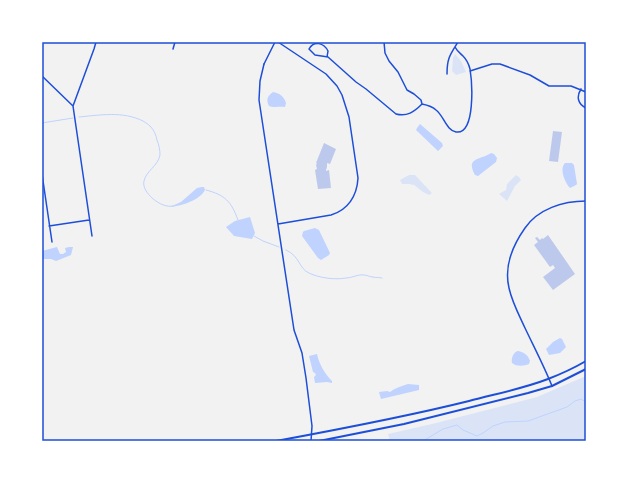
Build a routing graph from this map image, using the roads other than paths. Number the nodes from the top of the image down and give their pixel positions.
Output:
1 (96, 42) edge
2 (175, 42) edge
3 (276, 42) edge
4 (384, 42) edge
5 (458, 42) edge
6 (455, 47) junction
7 (173, 49) dead end
8 (327, 57) junction
9 (470, 70) junction
10 (447, 74) dead end
11 (42, 76) edge
12 (581, 90) junction
13 (586, 92) edge
14 (422, 104) junction
15 (73, 106) junction
16 (586, 108) edge
17 (42, 174) edge
18 (586, 201) edge
19 (89, 220) junction
20 (278, 224) junction
21 (49, 226) junction
22 (92, 236) dead end
23 (52, 242) dead end
24 (586, 361) edge
25 (586, 369) edge
26 (549, 379) junction
27 (552, 386) junction
28 (311, 435) junction
29 (276, 441) edge
30 (311, 441) edge
31 (318, 441) edge

1 - 15 street
2 - 7 street
3 - 20 street
3 - 20 street
4 - 14 street
5 - 6 street
6 - 9 street
6 - 10 street
8 - 8 street
8 - 14 street
9 - 12 street
9 - 14 street
11 - 15 street
12 - 13 street
12 - 16 street
15 - 19 street
17 - 21 street
18 - 26 street
19 - 21 street
19 - 22 street
20 - 28 street
21 - 23 street
24 - 26 main road
25 - 27 main road
26 - 27 street
26 - 28 main road
27 - 31 main road
28 - 29 main road
28 - 30 street

